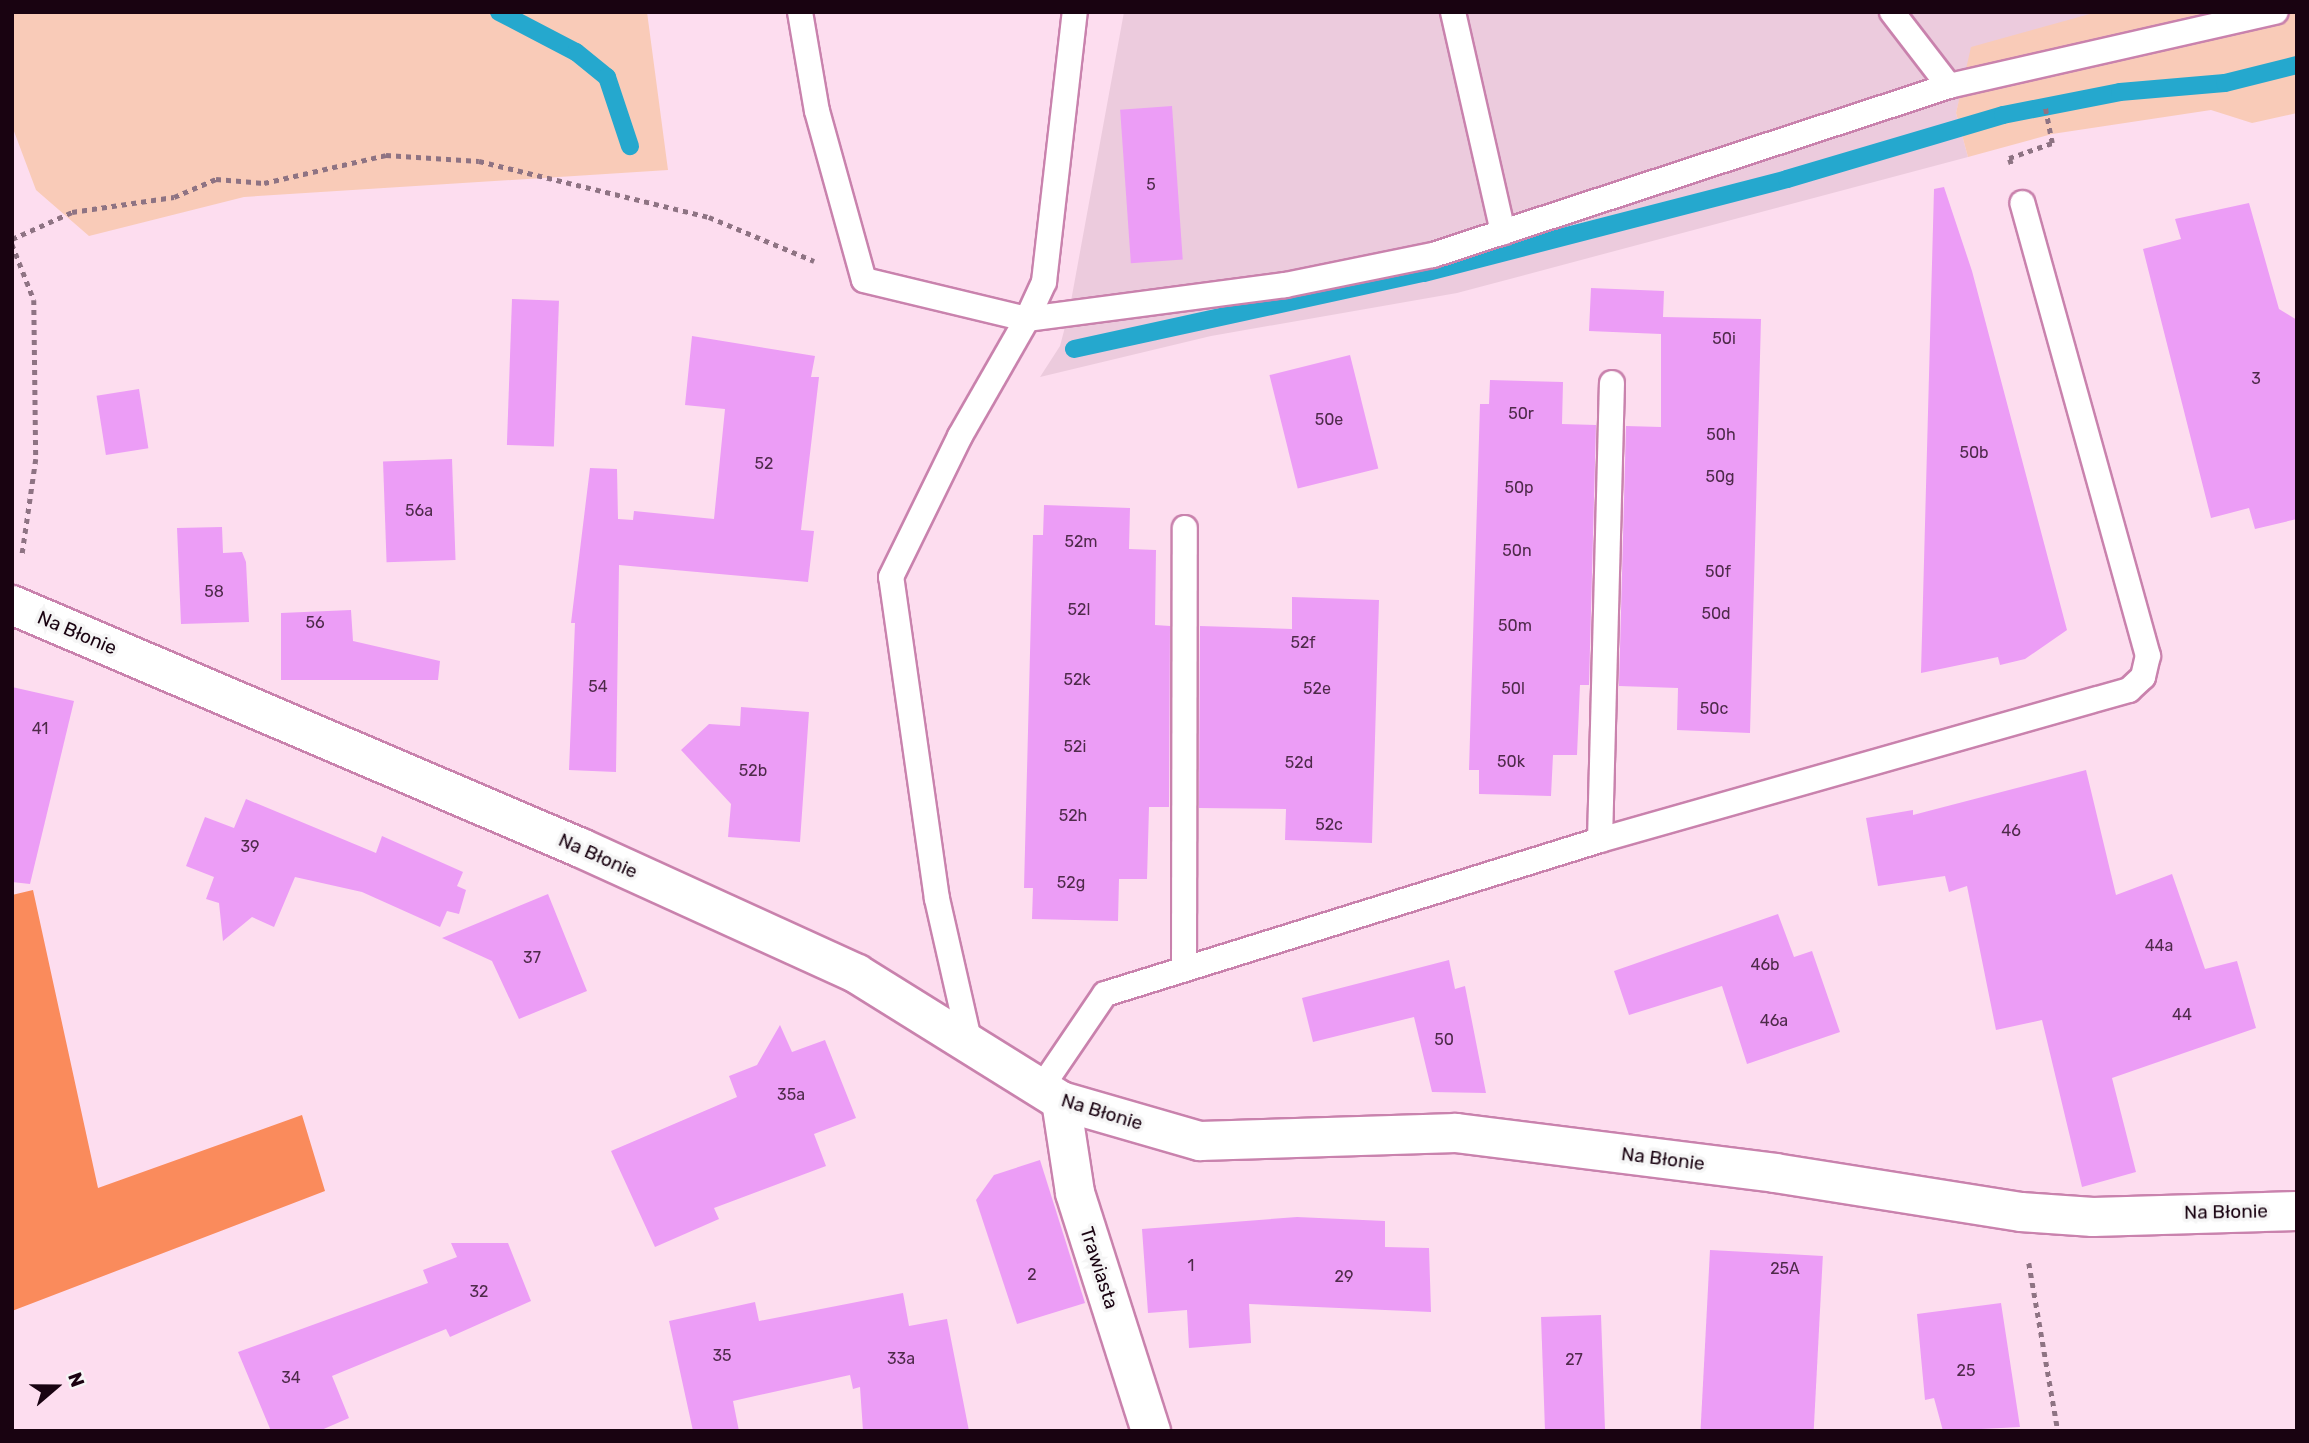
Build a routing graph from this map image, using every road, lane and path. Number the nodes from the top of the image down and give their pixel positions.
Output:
1 (800, 12) edge
2 (1075, 12) edge
3 (1454, 12) edge
4 (1892, 12) edge
5 (2276, 12) edge
6 (1949, 86) junction
7 (2042, 93) dead end
8 (2009, 158) dead end
9 (2022, 203) dead end
10 (1503, 232) junction
11 (12, 241) edge
12 (864, 280) junction
13 (1027, 318) junction
14 (1612, 383) dead end
15 (1185, 528) dead end
16 (24, 530) dead end
17 (12, 605) edge
18 (1600, 841) junction
19 (1184, 968) junction
20 (970, 1044) junction
21 (1051, 1095) junction
22 (2297, 1211) edge
23 (2021, 1212) junction
24 (1151, 1431) edge
25 (2058, 1431) edge

1 - 12 lane
2 - 13 lane
3 - 10 lane
4 - 6 lane
5 - 6 lane
6 - 10 lane
7 - 8 path
9 - 18 lane
10 - 13 lane
11 - 12 path
11 - 16 path
12 - 13 lane
13 - 20 lane
14 - 18 lane
15 - 19 lane
17 - 20 street, Na Błonie
18 - 19 lane
19 - 21 lane
20 - 21 street, Na Błonie
21 - 23 street, Na Błonie
21 - 24 street, Trawiasta
22 - 23 street, Na Błonie
23 - 25 path

